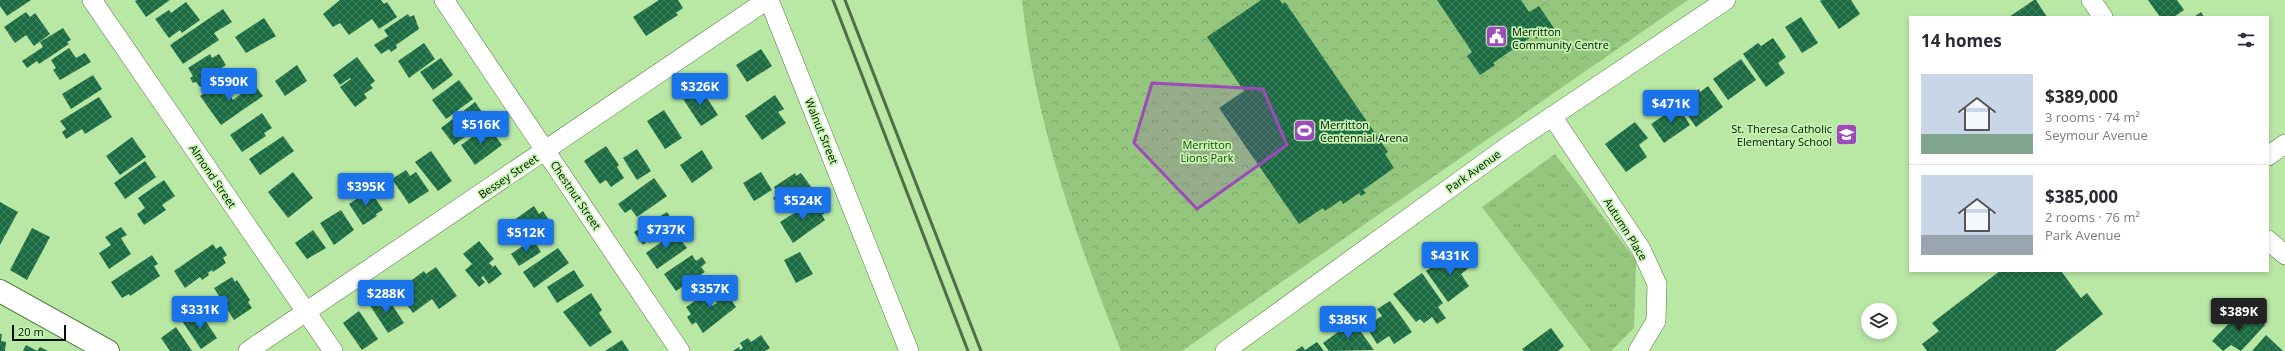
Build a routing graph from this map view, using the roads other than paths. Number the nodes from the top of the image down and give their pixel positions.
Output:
1 (92, 0) edge
2 (444, 0) edge
3 (768, 0) edge
4 (1726, 0) edge
5 (2091, 0) edge
6 (2102, 16) edge
7 (1552, 116) junction
8 (2285, 144) edge
9 (546, 151) junction
10 (2269, 155) edge
11 (2269, 241) edge
12 (2285, 255) edge
13 (0, 292) edge
14 (306, 312) junction
15 (108, 351) edge
16 (248, 351) edge
17 (333, 351) edge
18 (680, 351) edge
19 (909, 351) edge
20 (1225, 351) edge
21 (1638, 351) edge

1 - 14 street, Almond Street
2 - 9 street, Chestnut Street
3 - 9 street, Bessey Street
3 - 19 street, Walnut Street
4 - 7 street, Park Avenue
5 - 6 street
7 - 20 street, Park Avenue
7 - 21 street, Autumn Place
8 - 10 street
9 - 14 street, Bessey Street
9 - 18 street, Chestnut Street
11 - 12 street
13 - 15 main road
14 - 16 street, Bessey Street
14 - 17 street, Almond Street

